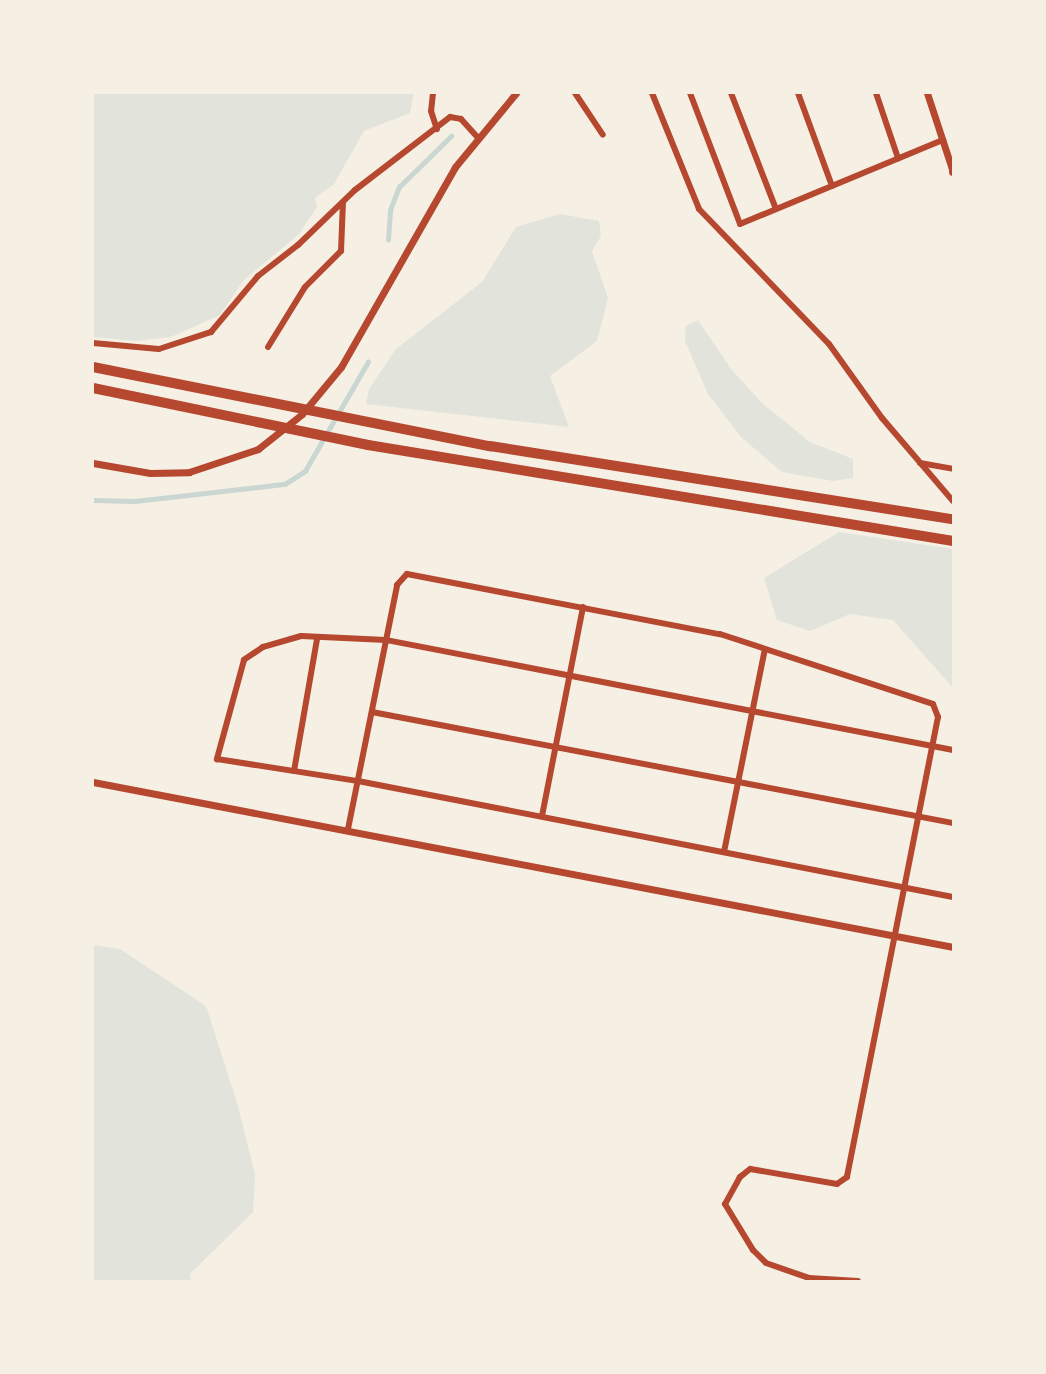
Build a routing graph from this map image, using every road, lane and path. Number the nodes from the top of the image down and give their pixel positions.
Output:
1 (433, 93) edge
2 (516, 93) edge
3 (575, 93) edge
4 (652, 93) edge
5 (690, 93) edge
6 (731, 93) edge
7 (798, 93) edge
8 (876, 93) edge
9 (927, 93) edge
10 (437, 129) junction
11 (603, 135) dead end
12 (477, 137) junction
13 (943, 140) junction
14 (898, 158) junction
15 (953, 170) edge
16 (832, 186) junction
17 (343, 202) junction
18 (776, 209) junction
19 (93, 343) edge
20 (268, 347) dead end
21 (96, 368) edge
22 (94, 388) edge
23 (918, 462) junction
24 (93, 463) edge
25 (953, 469) edge
26 (953, 501) edge
27 (953, 519) edge
28 (953, 541) edge
29 (583, 607) junction
30 (317, 639) junction
31 (386, 640) junction
32 (765, 649) junction
33 (569, 676) junction
34 (753, 711) junction
35 (372, 712) junction
36 (932, 746) junction
37 (555, 747) junction
38 (953, 750) edge
39 (294, 771) junction
40 (358, 781) junction
41 (93, 782) edge
42 (738, 782) junction
43 (542, 816) junction
44 (918, 817) junction
45 (953, 823) edge
46 (348, 829) junction
47 (724, 852) junction
48 (905, 887) junction
49 (953, 897) edge
50 (895, 936) junction
51 (953, 947) edge
52 (808, 1280) edge
53 (858, 1281) edge

1 - 10 street
2 - 12 street
3 - 11 street
4 - 23 street
5 - 18 street
6 - 18 street
7 - 16 street
8 - 14 street
9 - 13 street
10 - 12 street
10 - 17 street
12 - 24 street
13 - 14 street
13 - 15 street
14 - 16 street
16 - 18 street
17 - 19 street
17 - 20 street
21 - 27 highway
22 - 28 highway
23 - 25 street
23 - 26 street
29 - 31 street
29 - 32 street
29 - 33 street
30 - 31 street
30 - 39 street
30 - 39 street
31 - 33 street
31 - 35 street
32 - 34 street
32 - 36 street
33 - 34 street
33 - 37 street
34 - 36 street
34 - 42 street
35 - 37 street
35 - 40 street
36 - 38 street
36 - 44 street
37 - 42 street
37 - 43 street
39 - 40 street
40 - 43 street
40 - 46 street
41 - 46 street
42 - 44 street
42 - 47 street
43 - 47 street
44 - 45 street
44 - 48 street
46 - 50 street
47 - 48 street
48 - 49 street
48 - 50 street
50 - 51 street
50 - 52 street
52 - 53 street

